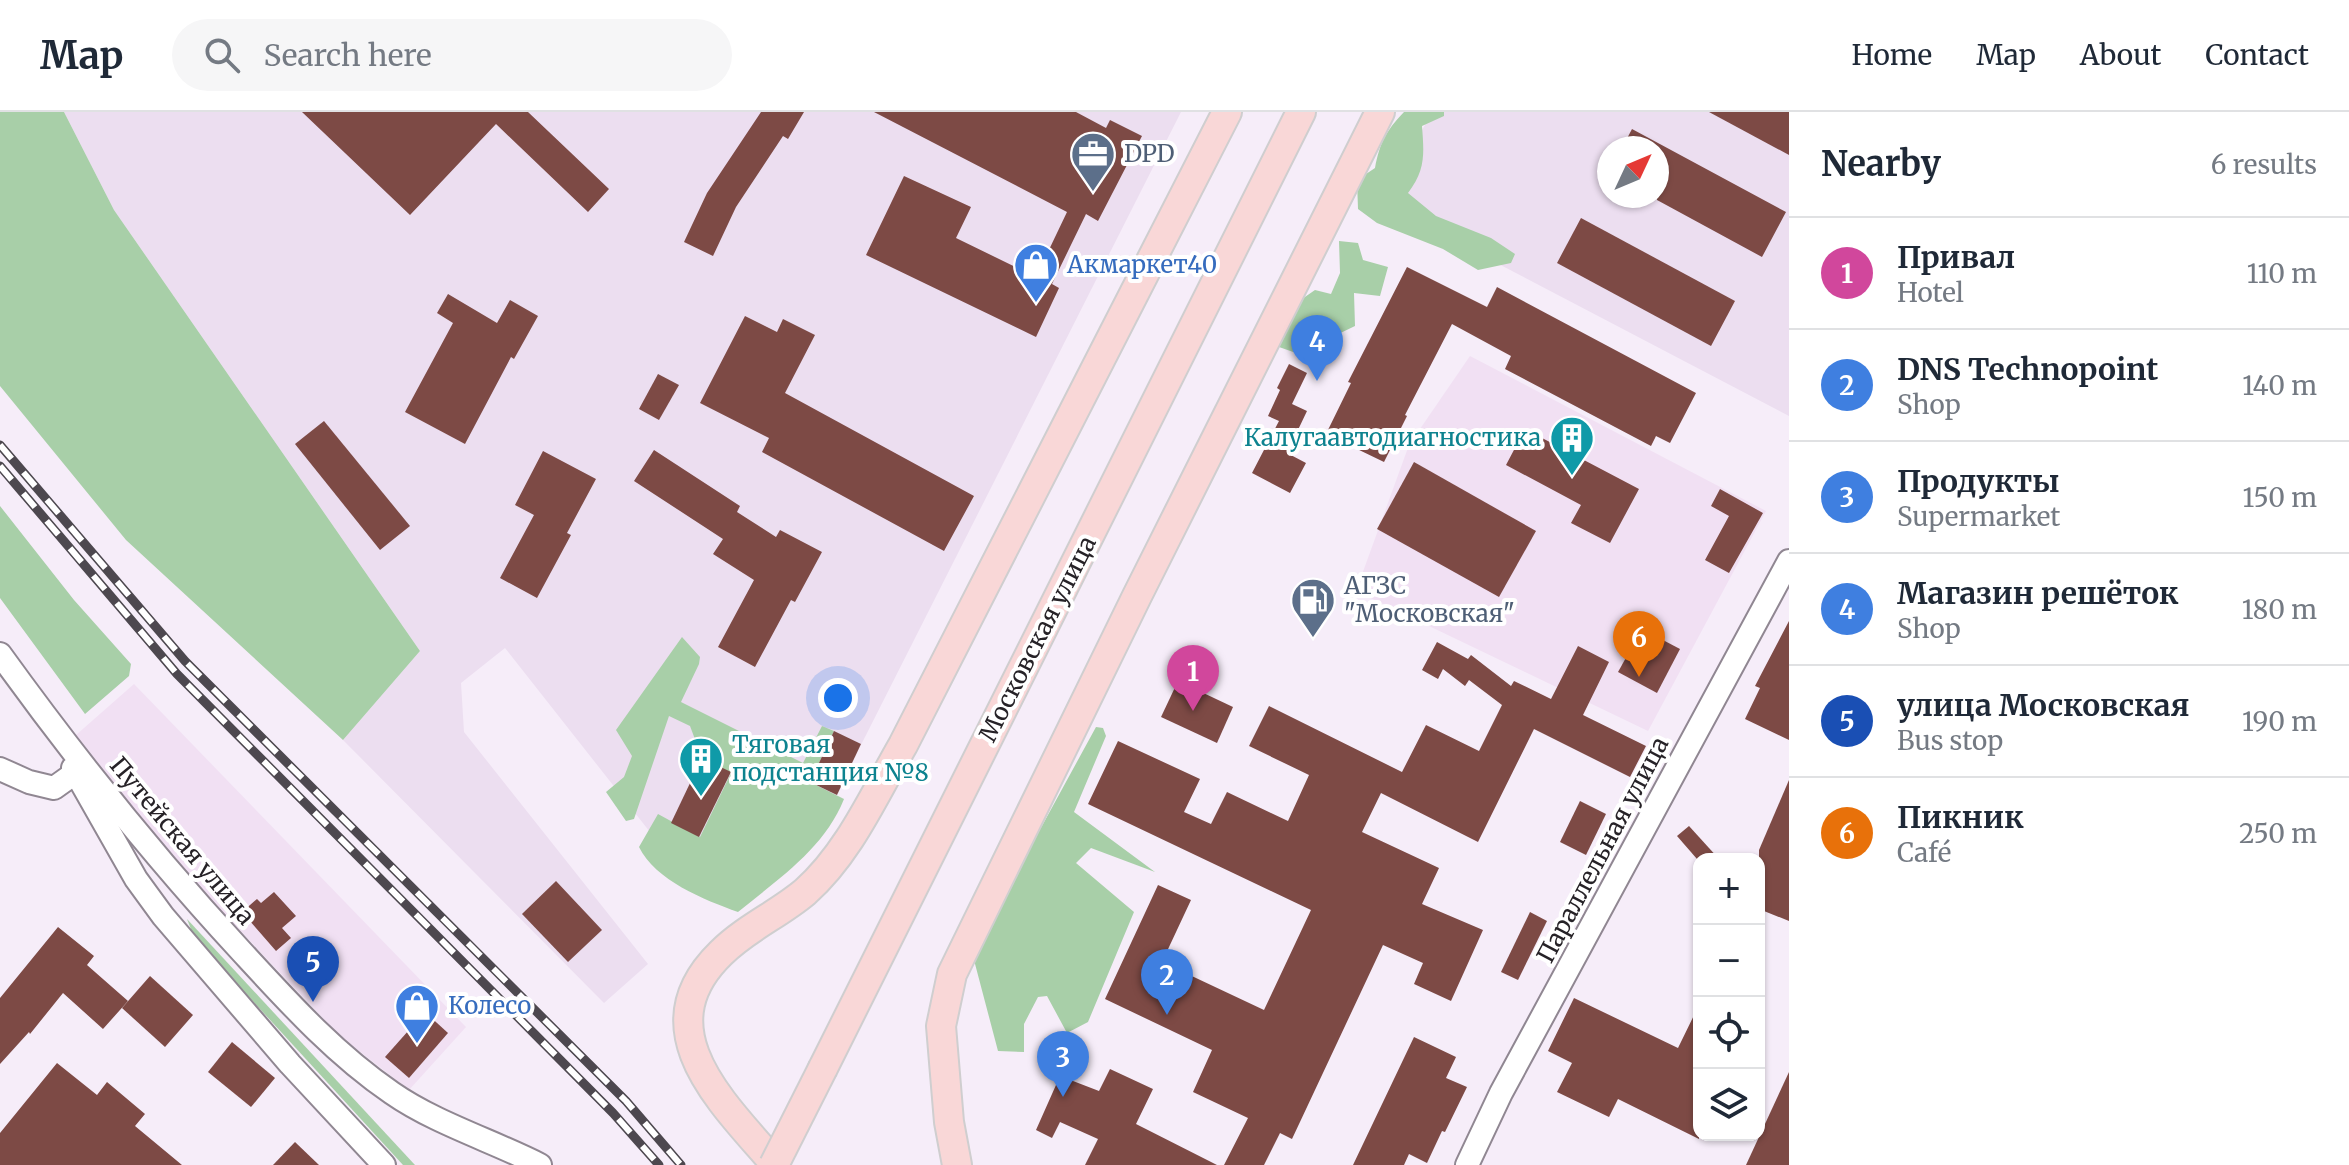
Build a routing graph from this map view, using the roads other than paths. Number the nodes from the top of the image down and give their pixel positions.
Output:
1 (1227, 112) edge
2 (1301, 112) edge
3 (1380, 112) edge
4 (1789, 561) edge
5 (0, 654) edge
6 (61, 737) junction
7 (0, 769) edge
8 (75, 773) junction
9 (949, 1122) junction
10 (384, 1165) edge
11 (540, 1165) edge
12 (775, 1165) edge
13 (944, 1165) edge
14 (957, 1165) edge
15 (1467, 1165) edge

1 - 12 main road
2 - 12 main road, Московская улица, bridge
3 - 9 main road
4 - 15 street, Параллельная улица
5 - 6 street, Путейская улица
6 - 8 street, Путейская улица
6 - 11 street, Путейская улица
7 - 8 street
8 - 10 street, Путейская улица
9 - 13 main road
9 - 14 main road

